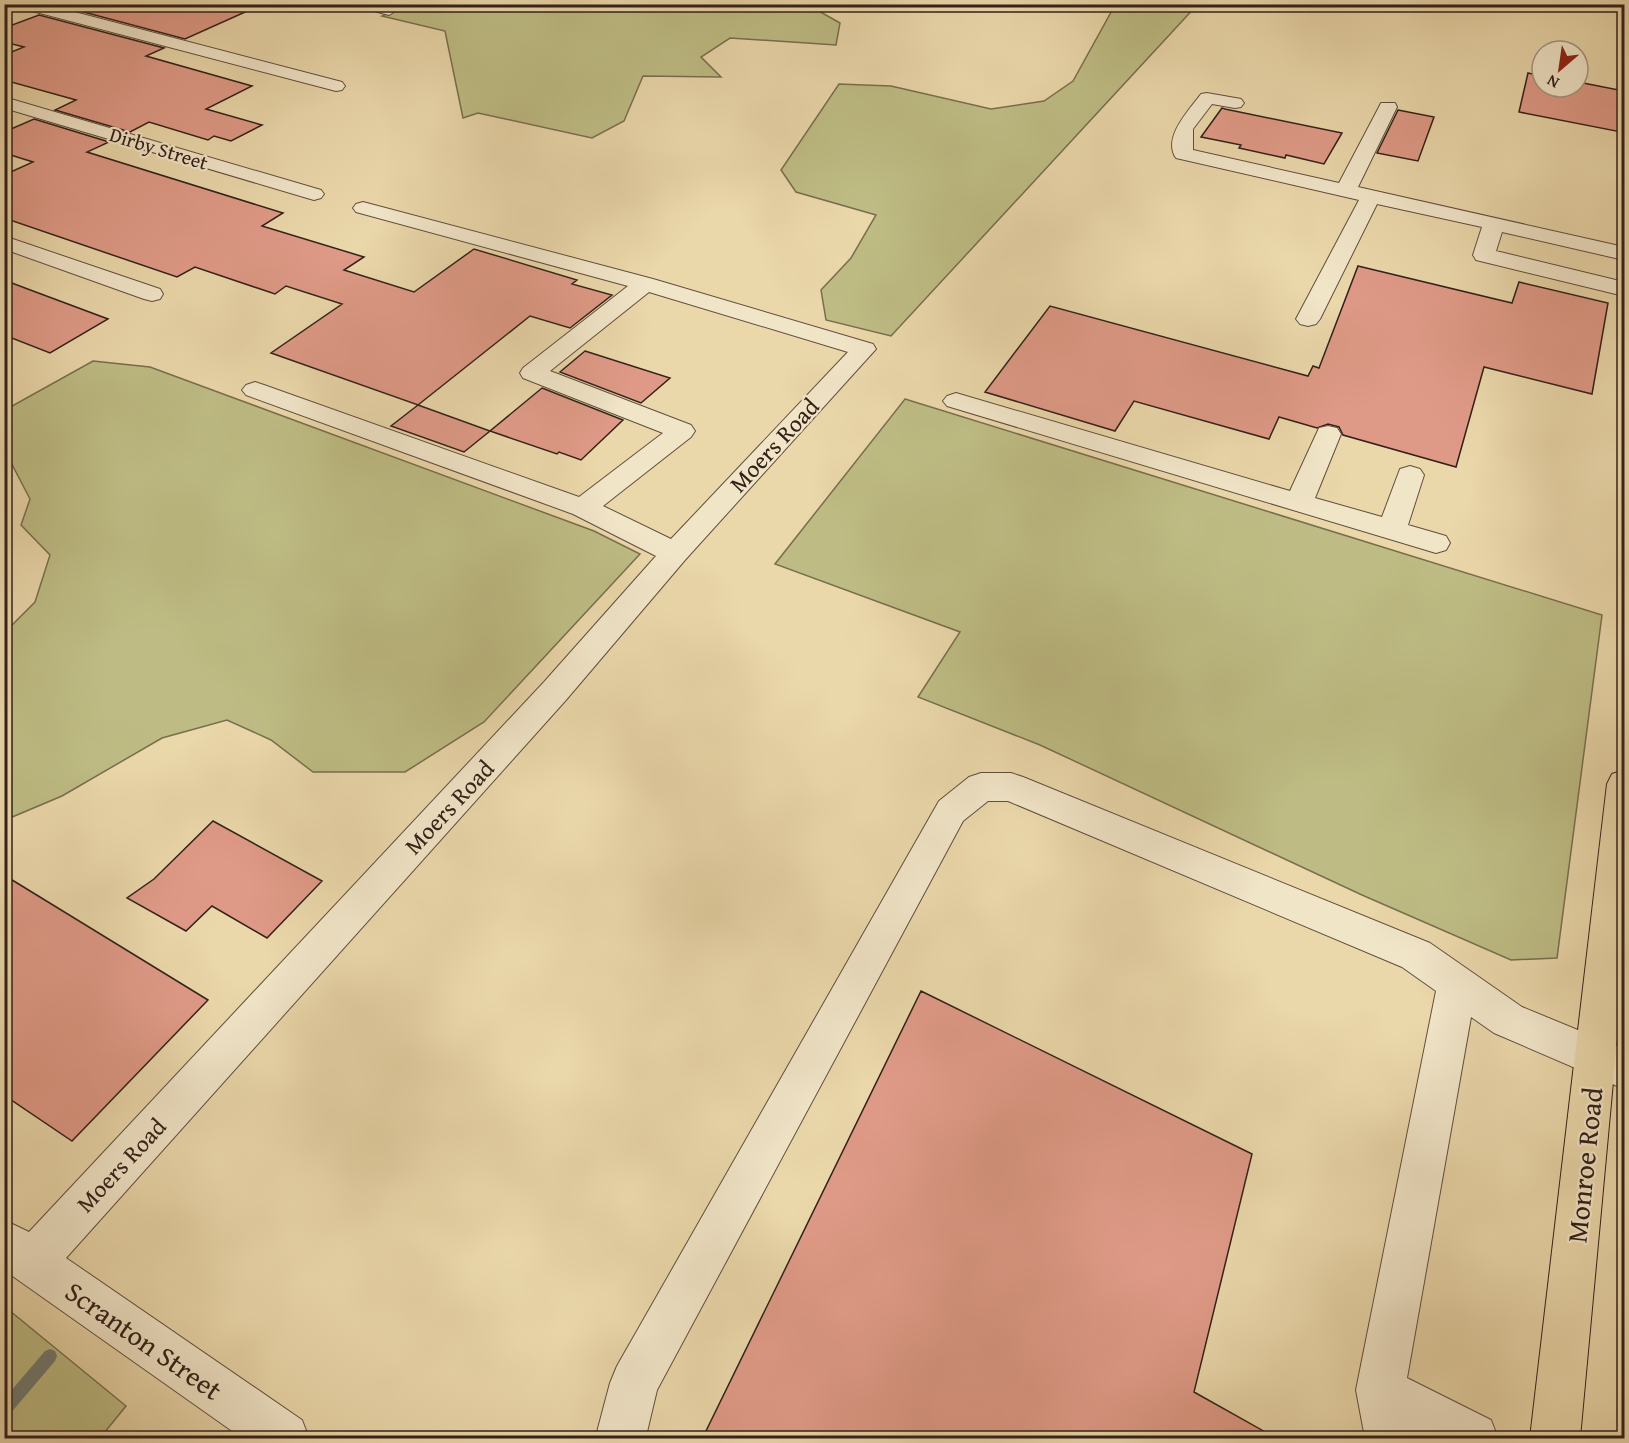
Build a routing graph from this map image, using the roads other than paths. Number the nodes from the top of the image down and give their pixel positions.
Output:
1 (23, 4) edge
2 (365, 4) edge
3 (389, 10) dead end
4 (336, 86) dead end
5 (4, 102) edge
6 (1235, 103) dead end
7 (1388, 107) dead end
8 (1346, 190) junction
9 (314, 194) dead end
10 (1371, 196) junction
11 (363, 208) dead end
12 (1494, 224) junction
13 (4, 242) edge
14 (1624, 253) edge
15 (625, 255) dead end
16 (604, 273) junction
17 (711, 281) dead end
18 (645, 284) junction
19 (1624, 289) edge
20 (152, 294) dead end
21 (1308, 320) dead end
22 (774, 321) junction
23 (255, 390) dead end
24 (956, 401) dead end
25 (1328, 434) dead end
26 (1410, 475) dead end
27 (1299, 502) junction
28 (583, 508) junction
29 (1392, 530) junction
30 (1436, 543) dead end
31 (675, 553) junction
32 (1624, 784) edge
33 (1457, 984) junction
34 (1610, 1063) edge
35 (18, 1252) edge
36 (1380, 1390) junction
37 (284, 1438) edge
38 (623, 1438) edge
39 (1390, 1438) edge
40 (1473, 1438) edge
41 (1555, 1438) edge

1 - 4 street
2 - 3 street
5 - 9 street, Dirby Street
6 - 8 street
7 - 8 street
8 - 10 street
10 - 12 street
10 - 21 street
11 - 16 street
12 - 14 street
12 - 19 street
13 - 20 street
15 - 16 street
16 - 18 street
17 - 22 street
18 - 22 street
18 - 28 street
22 - 31 street, Moers Road
23 - 28 street
24 - 27 street
25 - 27 street
26 - 29 street
27 - 29 street
28 - 31 street
29 - 30 street
31 - 35 street, Moers Road
32 - 34 main road, Monroe Road
33 - 34 street
33 - 36 street
33 - 38 street
34 - 41 main road, Monroe Road
35 - 37 street, Scranton Street
36 - 39 street
36 - 40 street

